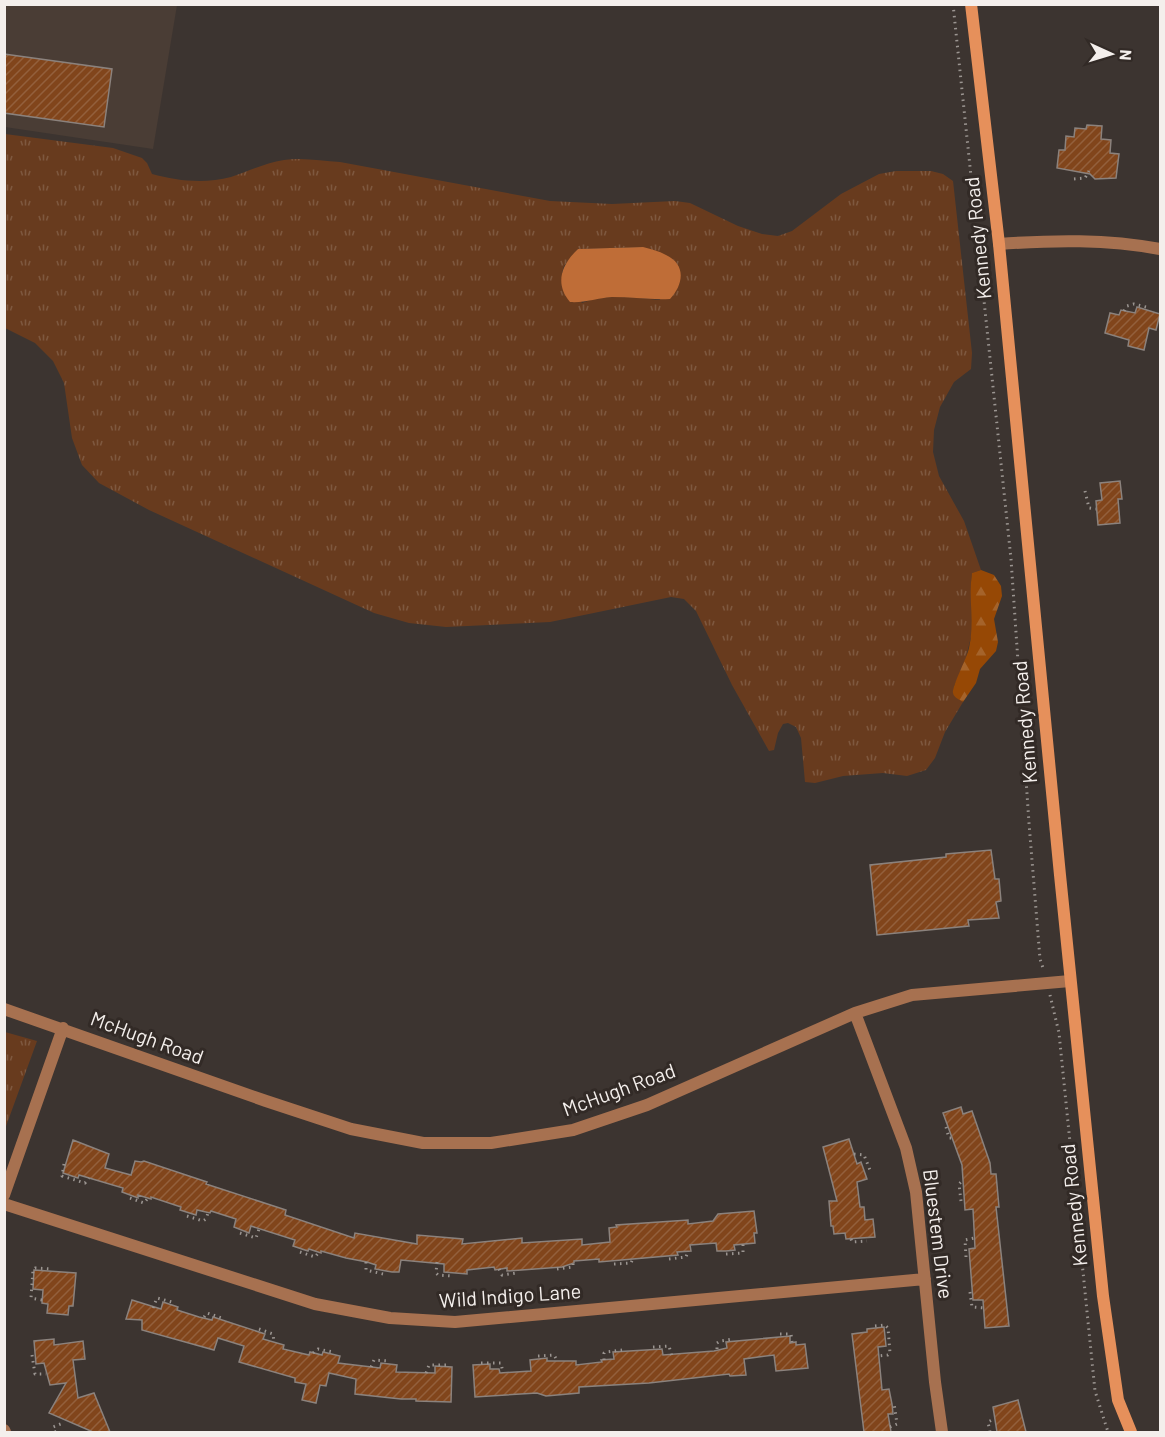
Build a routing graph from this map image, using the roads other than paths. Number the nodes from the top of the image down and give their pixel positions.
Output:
1 (971, 4) edge
2 (999, 244) junction
3 (1161, 249) edge
4 (1070, 981) junction
5 (4, 1009) edge
6 (855, 1013) junction
7 (63, 1028) junction
8 (4, 1195) edge
9 (4, 1204) edge
10 (925, 1279) junction
11 (942, 1432) edge
12 (1131, 1432) edge

1 - 2 main road, Kennedy Road
2 - 3 street
2 - 4 main road, Kennedy Road
4 - 6 street, McHugh Road
4 - 12 main road, Kennedy Road
5 - 7 street, McHugh Road
6 - 7 street, McHugh Road
6 - 10 street, Bluestem Drive
7 - 8 street
9 - 10 street, Wild Indigo Lane
10 - 11 street, Bluestem Drive

